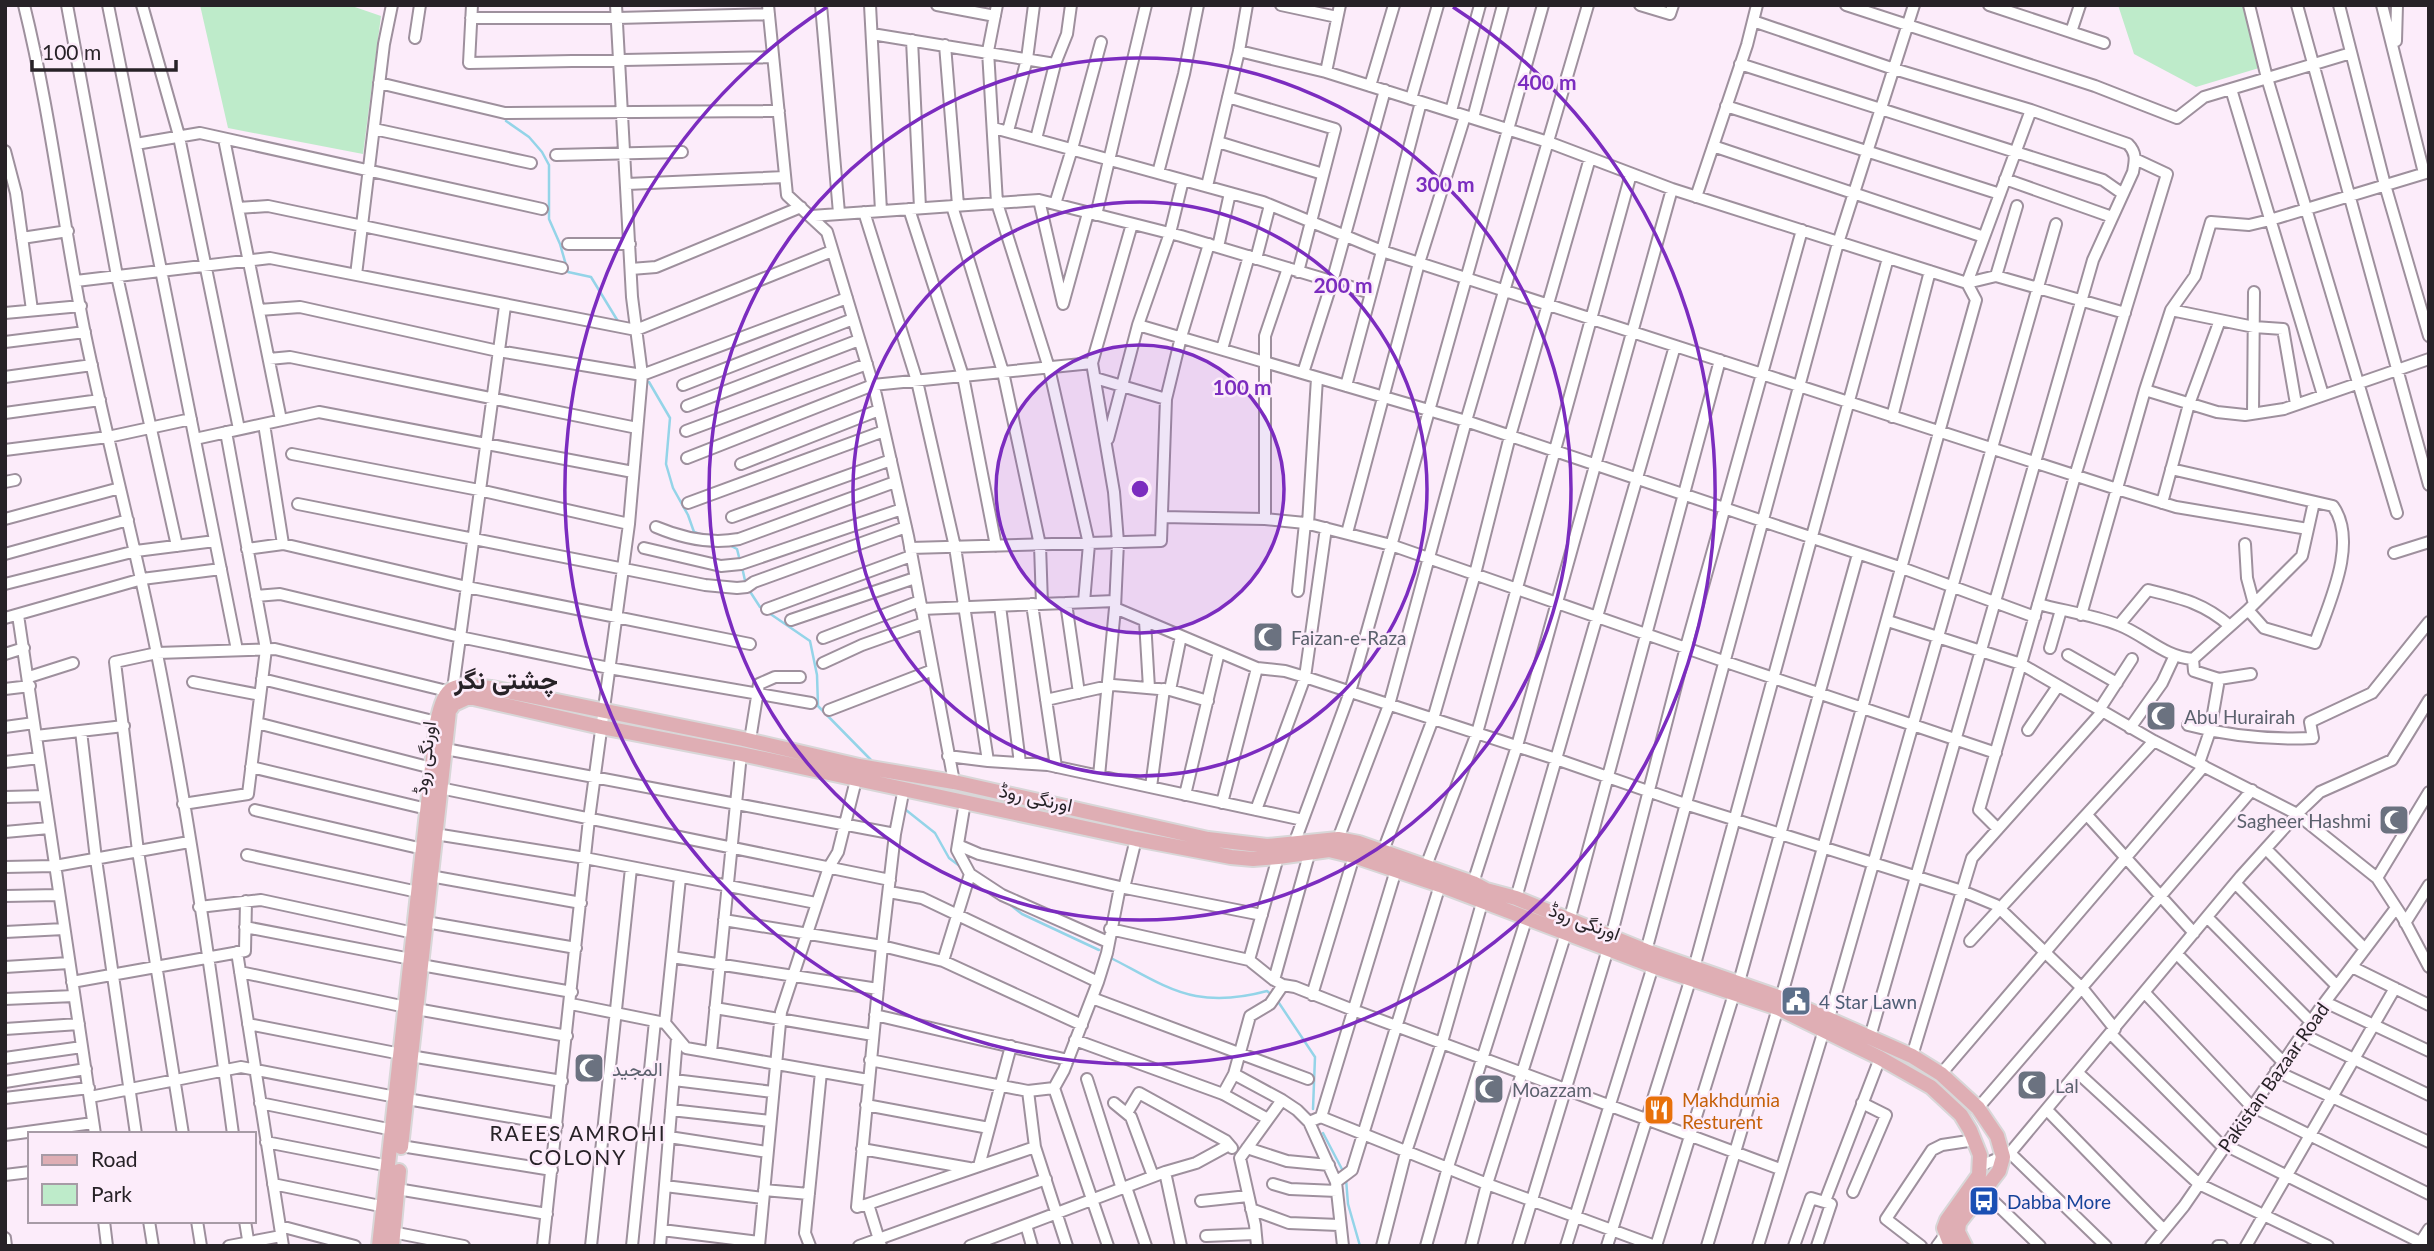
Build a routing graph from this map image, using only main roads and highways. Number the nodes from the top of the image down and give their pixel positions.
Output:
1 (439, 747) junction
2 (858, 772) junction
3 (1480, 892) junction
4 (1567, 927) junction
5 (1609, 943) junction
6 (416, 962) junction
7 (1692, 973) junction
8 (1827, 1024) junction
9 (402, 1098) junction
10 (389, 1236) edge
11 (1948, 1239) edge
12 (379, 1246) edge
13 (1965, 1246) edge

1 - 2 main road, اورنگی روڈ
1 - 2 main road, اورنگی روڈ
1 - 6 main road, اورنگی روڈ
1 - 6 main road, اورنگی روڈ
2 - 3 main road, اورنگی روڈ
2 - 3 main road, اورنگی روڈ
3 - 4 main road, اورنگی روڈ
3 - 4 main road, اورنگی روڈ
4 - 5 main road, اورنگی روڈ
5 - 7 main road, اورنگی روڈ
5 - 7 main road, اورنگی روڈ
6 - 9 main road, اورنگی روڈ
7 - 8 main road, اورنگی روڈ
8 - 11 main road, اورنگی روڈ
8 - 11 main road, اورنگی روڈ
9 - 10 main road, اورنگی روڈ
9 - 10 main road, اورنگی روڈ
10 - 12 main road, اورنگی روڈ
11 - 13 main road

